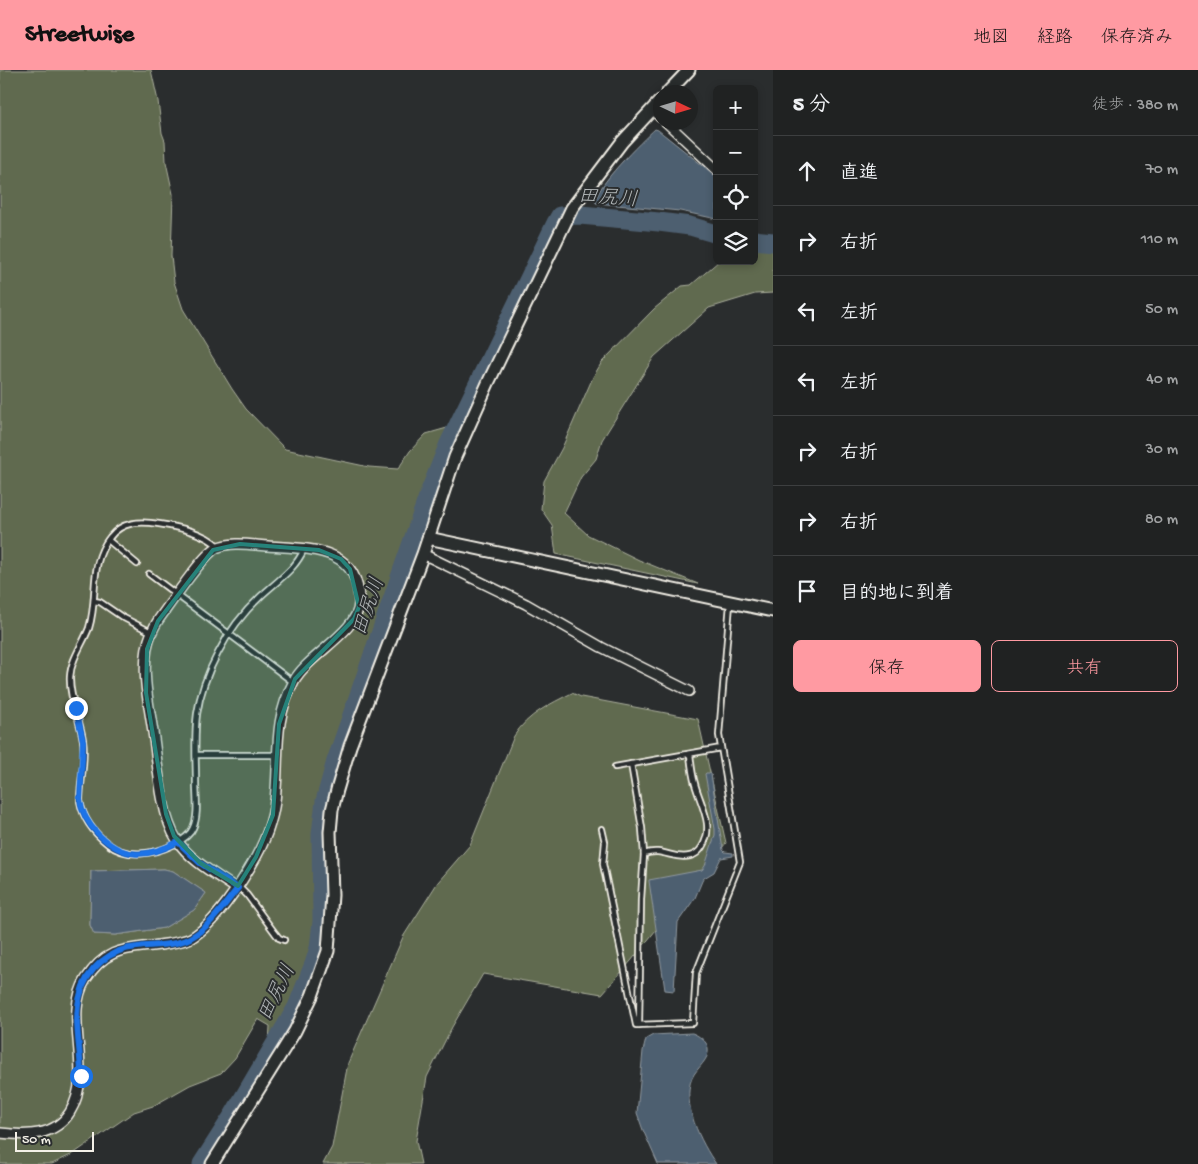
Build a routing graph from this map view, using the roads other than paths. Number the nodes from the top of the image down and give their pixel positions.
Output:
1 (689, 70) edge
2 (675, 85) edge
3 (653, 114) edge
4 (674, 130) edge
5 (713, 166) edge
6 (428, 538) junction
7 (108, 540) junction
8 (219, 547) junction
9 (304, 549) junction
10 (423, 554) junction
11 (137, 564) dead end
12 (149, 574) dead end
13 (177, 595) junction
14 (94, 601) junction
15 (730, 602) junction
16 (773, 611) edge
17 (151, 632) junction
18 (228, 633) junction
19 (294, 682) junction
20 (689, 691) dead end
21 (721, 748) junction
22 (690, 754) junction
23 (196, 755) junction
24 (277, 755) junction
25 (631, 764) junction
26 (615, 767) dead end
27 (602, 829) dead end
28 (178, 842) junction
29 (644, 854) junction
30 (238, 888) junction
31 (284, 940) dead end
32 (639, 1025) junction
33 (0, 1133) edge
34 (212, 1164) edge

1 - 2 street
3 - 6 street
4 - 5 street
6 - 10 street
6 - 15 street
7 - 8 lane
7 - 11 lane
7 - 14 lane
8 - 9 street
8 - 13 street
9 - 18 lane
9 - 19 street
10 - 20 street
10 - 34 street
12 - 13 lane
13 - 17 street
13 - 18 lane
14 - 17 lane
14 - 28 lane
15 - 16 street
15 - 21 lane
17 - 28 street
18 - 19 lane
18 - 23 lane
19 - 24 street
21 - 22 lane
21 - 32 lane
22 - 25 lane
22 - 29 lane
23 - 24 lane
23 - 28 lane
24 - 30 street
25 - 26 lane
25 - 29 lane
27 - 32 lane
28 - 30 street
29 - 32 lane
30 - 31 lane
30 - 33 street

